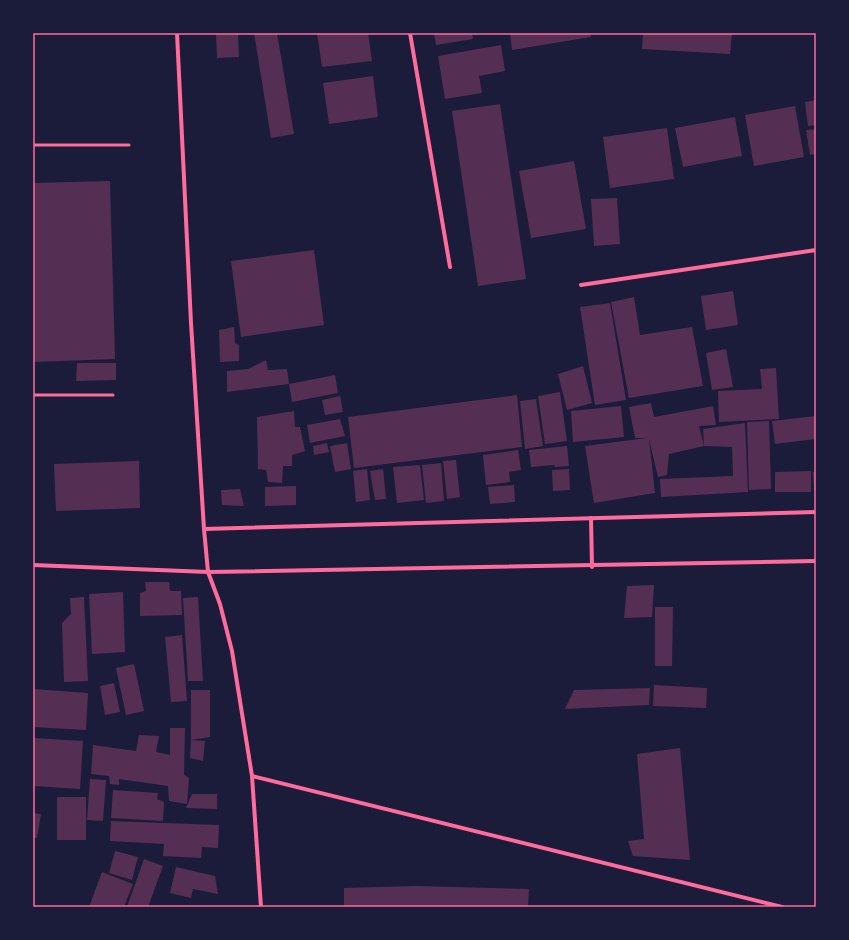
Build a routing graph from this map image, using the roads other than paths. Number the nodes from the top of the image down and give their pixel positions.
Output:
1 (177, 33) edge
2 (410, 33) edge
3 (33, 145) edge
4 (129, 145) dead end
5 (816, 250) edge
6 (450, 267) dead end
7 (581, 285) dead end
8 (33, 395) edge
9 (112, 395) dead end
10 (816, 512) edge
11 (591, 518) junction
12 (204, 529) junction
13 (816, 562) edge
14 (33, 565) edge
15 (592, 567) junction
16 (208, 572) junction
17 (252, 776) junction
18 (261, 907) edge
19 (782, 907) edge

1 - 12 street
2 - 6 street
3 - 4 lane
5 - 7 street
8 - 9 lane
10 - 11 street
11 - 12 street
11 - 15 street
12 - 16 street
13 - 15 street
14 - 16 street
15 - 16 street
16 - 17 street
17 - 18 street
17 - 19 street

